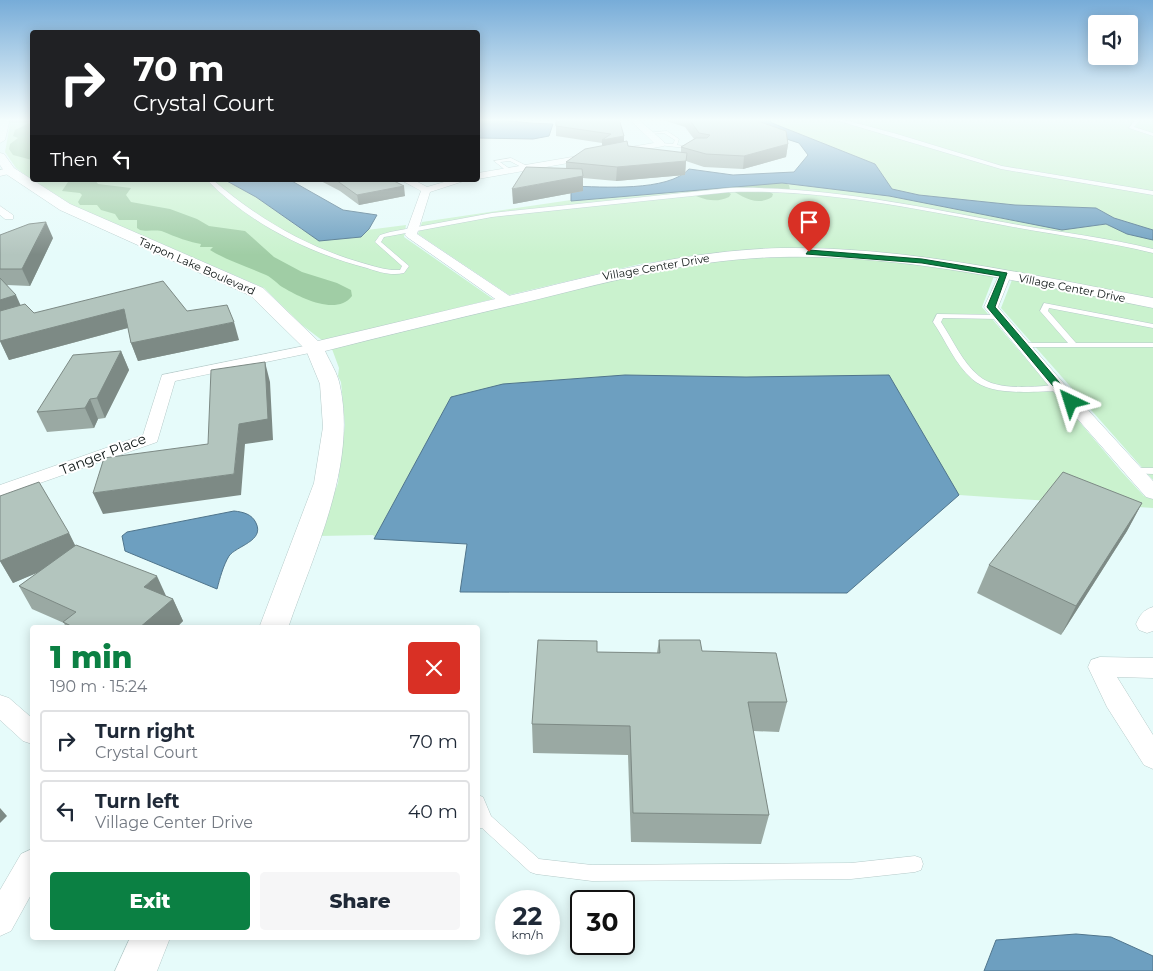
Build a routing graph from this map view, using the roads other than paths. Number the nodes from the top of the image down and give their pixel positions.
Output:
1 (500, 164) edge
2 (520, 164) edge
3 (541, 164) edge
4 (993, 164) edge
5 (3, 167) edge
6 (525, 167) junction
7 (508, 170) junction
8 (480, 176) edge
9 (212, 182) edge
10 (410, 182) edge
11 (455, 182) edge
12 (426, 190) junction
13 (1153, 193) edge
14 (0, 209) edge
15 (8, 217) dead end
16 (412, 230) junction
17 (1153, 251) edge
18 (1004, 275) junction
19 (506, 300) junction
20 (1153, 303) edge
21 (1000, 317) junction
22 (1153, 326) edge
23 (1023, 345) junction
24 (1074, 345) junction
25 (1153, 345) edge
26 (314, 348) junction
27 (1059, 388) junction
28 (1132, 471) junction
29 (1153, 471) edge
30 (0, 491) edge
31 (1153, 493) edge
32 (274, 625) edge
33 (1153, 668) edge
34 (0, 704) edge
35 (30, 731) edge
36 (1153, 757) edge
37 (481, 821) edge
38 (915, 864) dead end
39 (30, 868) edge
40 (0, 920) edge
41 (149, 940) edge
42 (136, 971) edge

1 - 7 lane
2 - 6 lane
3 - 6 street
4 - 13 lane
5 - 26 street, Tarpon Lake Boulevard
6 - 7 street
7 - 8 street
9 - 16 lane
10 - 12 street
11 - 12 street
12 - 16 street
14 - 15 street
16 - 17 lane
16 - 19 street
18 - 19 street, Village Center Drive
18 - 20 street, Village Center Drive
18 - 21 street
19 - 26 street, Village Center Drive
21 - 23 street
21 - 27 lane
22 - 24 lane
23 - 24 lane
23 - 27 street
24 - 25 lane
26 - 30 street, Tanger Place
26 - 32 street, Tarpon Lake Boulevard
27 - 28 street
28 - 29 lane
28 - 31 street
33 - 36 street
34 - 35 street
37 - 38 lane
39 - 40 street
41 - 42 street

